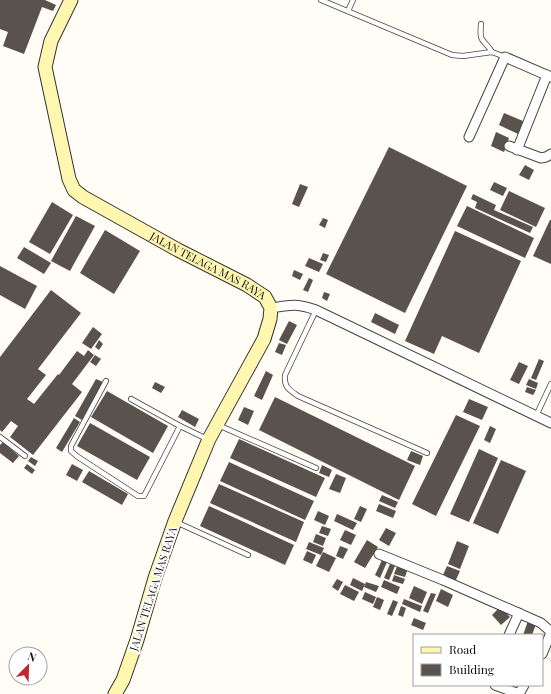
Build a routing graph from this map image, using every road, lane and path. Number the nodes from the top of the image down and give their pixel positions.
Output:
1 (71, 0) edge
2 (321, 0) edge
3 (353, 0) edge
4 (348, 11) junction
5 (482, 24) dead end
6 (492, 52) junction
7 (505, 57) junction
8 (549, 76) edge
9 (469, 137) dead end
10 (551, 154) edge
11 (271, 308) junction
12 (316, 310) junction
13 (106, 381) dead end
14 (551, 384) edge
15 (131, 399) dead end
16 (536, 416) junction
17 (551, 423) edge
18 (216, 424) junction
19 (180, 426) junction
20 (0, 437) edge
21 (209, 439) junction
22 (427, 453) dead end
23 (25, 456) dead end
24 (316, 468) dead end
25 (175, 521) junction
26 (379, 554) dead end
27 (248, 555) dead end
28 (519, 613) junction
29 (509, 634) edge
30 (543, 652) edge
31 (498, 686) edge
32 (115, 694) edge
33 (519, 694) edge

1 - 11 main road, JALAN TELAGA MAS RAYA
2 - 4 lane
3 - 4 lane
4 - 6 lane
5 - 6 lane
6 - 7 lane
7 - 8 street
7 - 9 street
8 - 10 street
11 - 12 street
11 - 18 main road, JALAN TELAGA MAS RAYA
12 - 16 street
12 - 22 lane
13 - 19 lane
14 - 16 lane
15 - 19 lane
16 - 17 street
18 - 21 main road, JALAN TELAGA MAS RAYA
18 - 24 lane
19 - 21 lane
20 - 23 lane
21 - 25 main road, JALAN TELAGA MAS RAYA
25 - 27 lane
25 - 32 main road, JALAN TELAGA MAS RAYA
26 - 28 street
28 - 29 street
28 - 30 street
31 - 33 street

